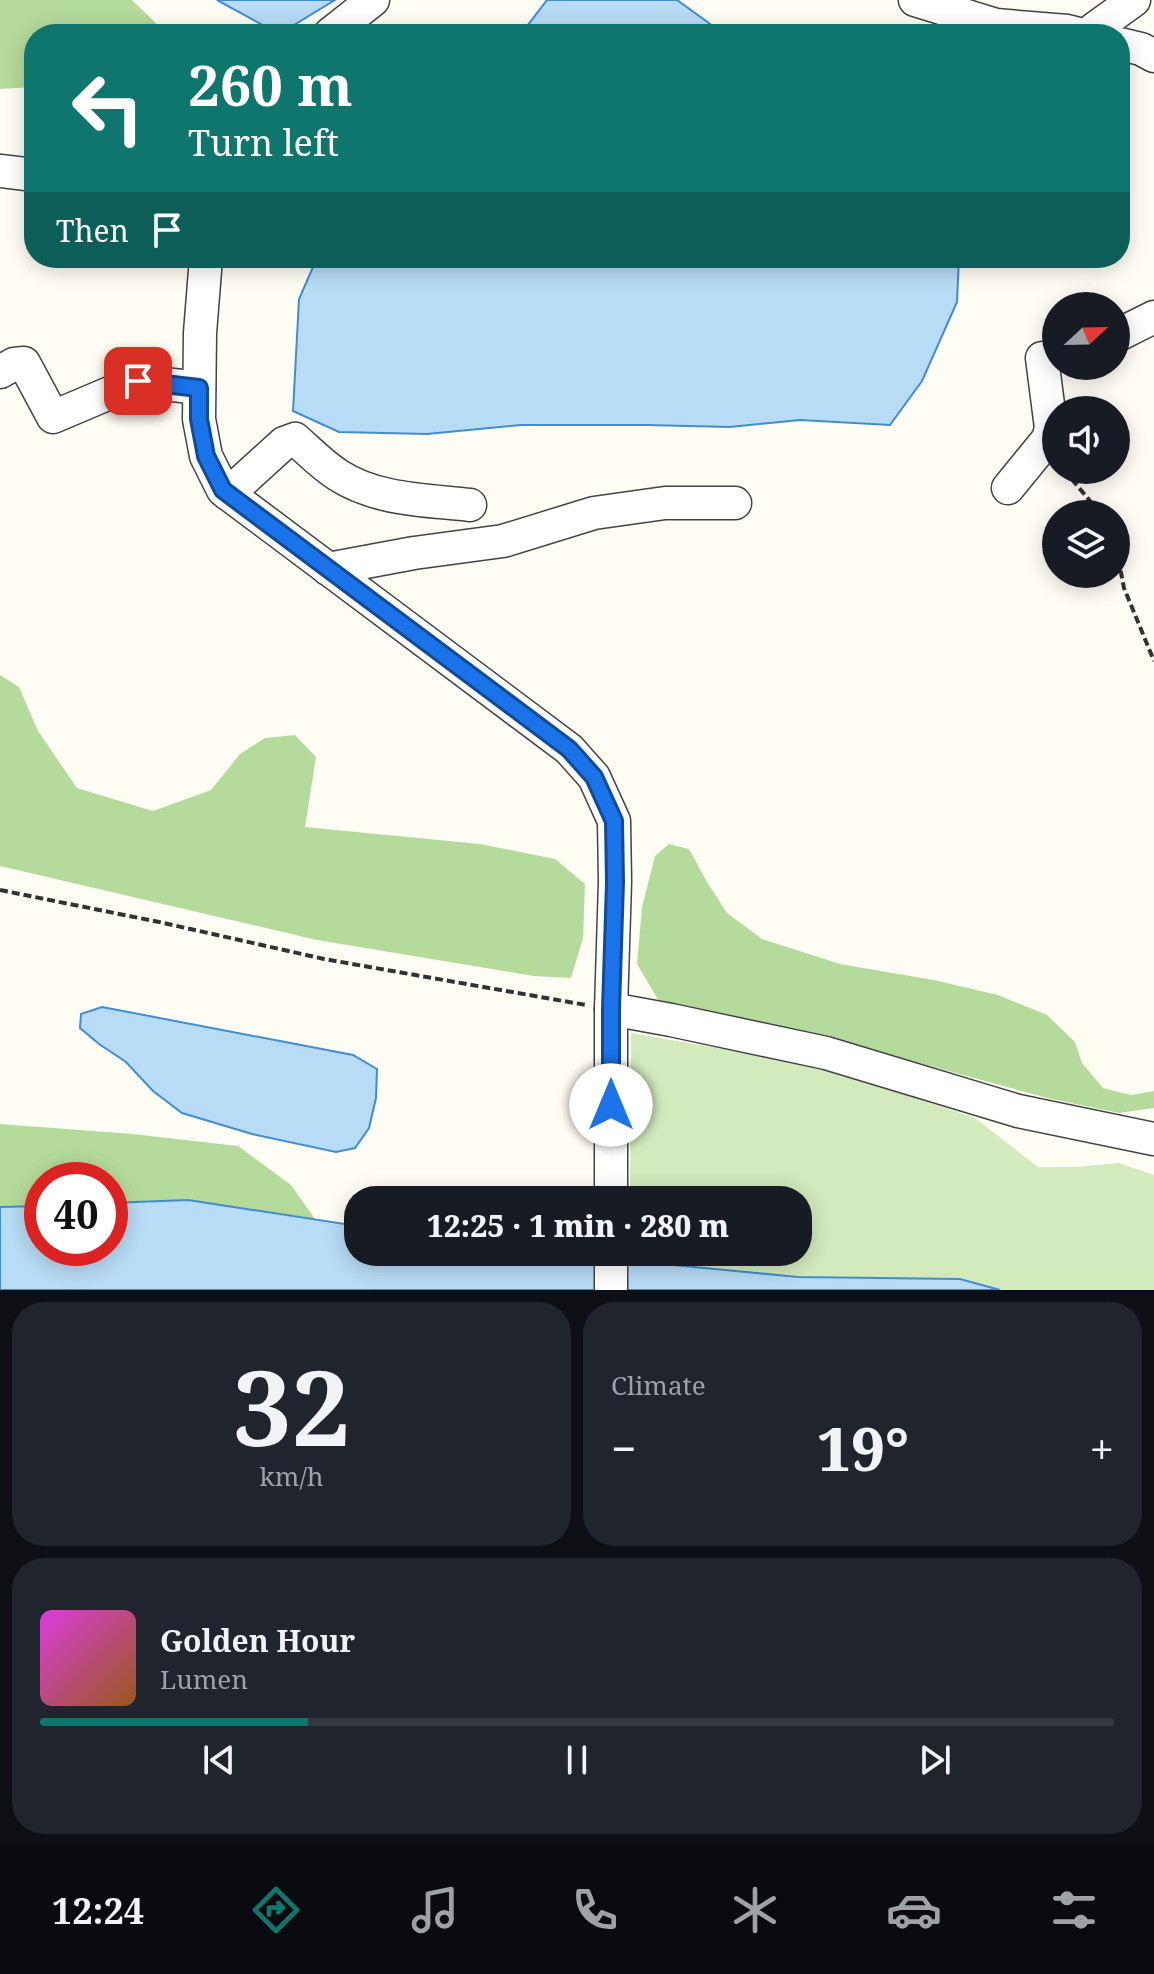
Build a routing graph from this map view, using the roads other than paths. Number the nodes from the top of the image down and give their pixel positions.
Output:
1 (373, 0) edge
2 (915, 0) edge
3 (1134, 0) edge
4 (343, 24) edge
5 (993, 24) edge
6 (1101, 24) edge
7 (1130, 46) edge
8 (1154, 56) edge
9 (0, 171) edge
10 (24, 174) edge
11 (205, 268) edge
12 (1154, 317) edge
13 (1130, 329) edge
14 (0, 372) edge
15 (1045, 380) edge
16 (199, 388) junction
17 (1008, 488) dead end
18 (228, 494) junction
19 (735, 503) dead end
20 (470, 505) dead end
21 (328, 569) junction
22 (611, 1009) junction
23 (1154, 1139) edge
24 (611, 1186) edge
25 (611, 1266) edge
26 (611, 1290) edge

1 - 4 street
2 - 5 street
3 - 6 street
7 - 8 street
9 - 10 street
11 - 16 street
12 - 13 street
14 - 16 street
15 - 17 street
16 - 18 street
18 - 20 street
18 - 21 street
19 - 21 street
21 - 22 street
22 - 23 street
22 - 24 street
25 - 26 street

